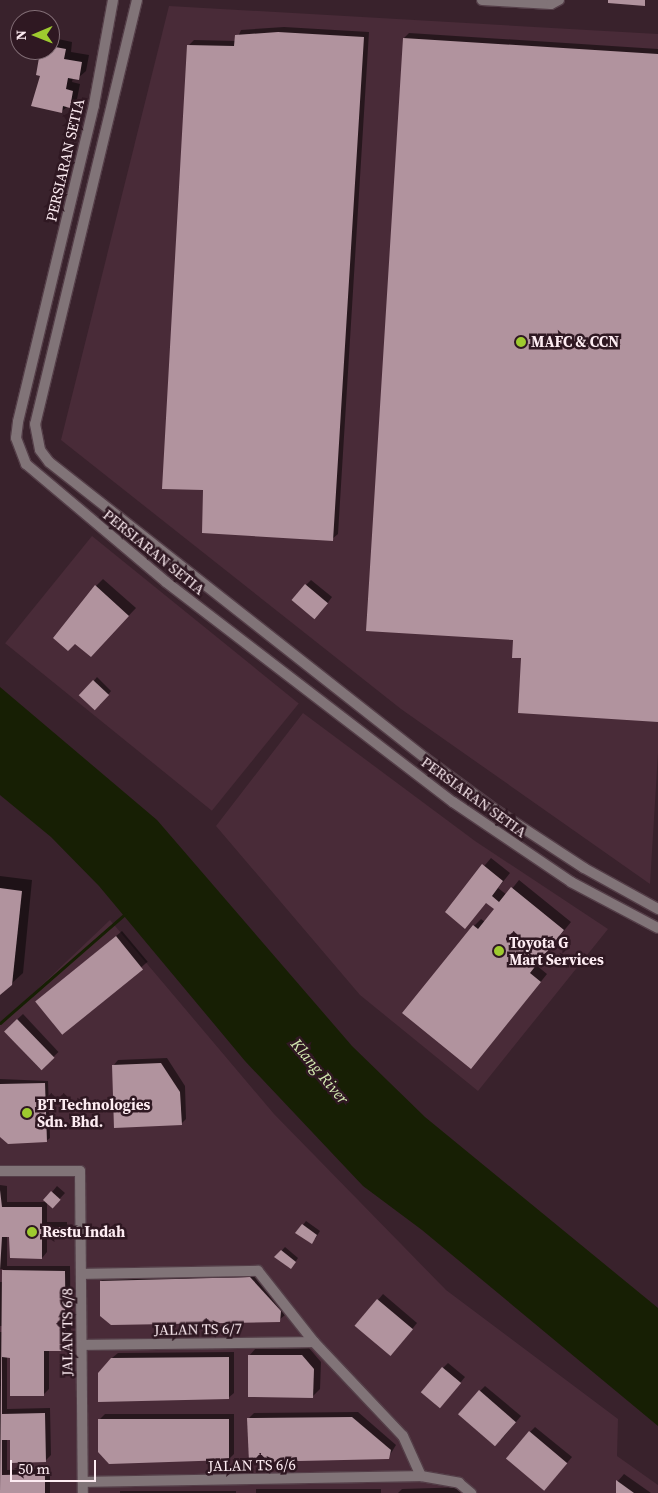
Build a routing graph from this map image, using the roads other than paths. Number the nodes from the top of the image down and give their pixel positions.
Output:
1 (114, 0) edge
2 (137, 0) edge
3 (482, 0) edge
4 (559, 0) edge
5 (37, 443) junction
6 (18, 446) junction
7 (658, 909) edge
8 (658, 928) edge
9 (0, 1171) edge
10 (82, 1274) junction
11 (314, 1342) junction
12 (82, 1345) junction
13 (420, 1476) junction
14 (83, 1482) junction
15 (83, 1493) edge
16 (471, 1493) edge

1 - 6 street, PERSIARAN SETIA
2 - 5 street
3 - 4 street
5 - 6 street
5 - 7 street, PERSIARAN SETIA
6 - 8 street, PERSIARAN SETIA
9 - 10 street, JALAN TS 6/8
10 - 11 street
10 - 12 street, JALAN TS 6/8
11 - 12 street, JALAN TS 6/7
11 - 13 street
12 - 14 street, JALAN TS 6/8
13 - 14 street, JALAN TS 6/6
13 - 16 street, JALAN TS 6/6
14 - 15 street, JALAN TS 6/8

